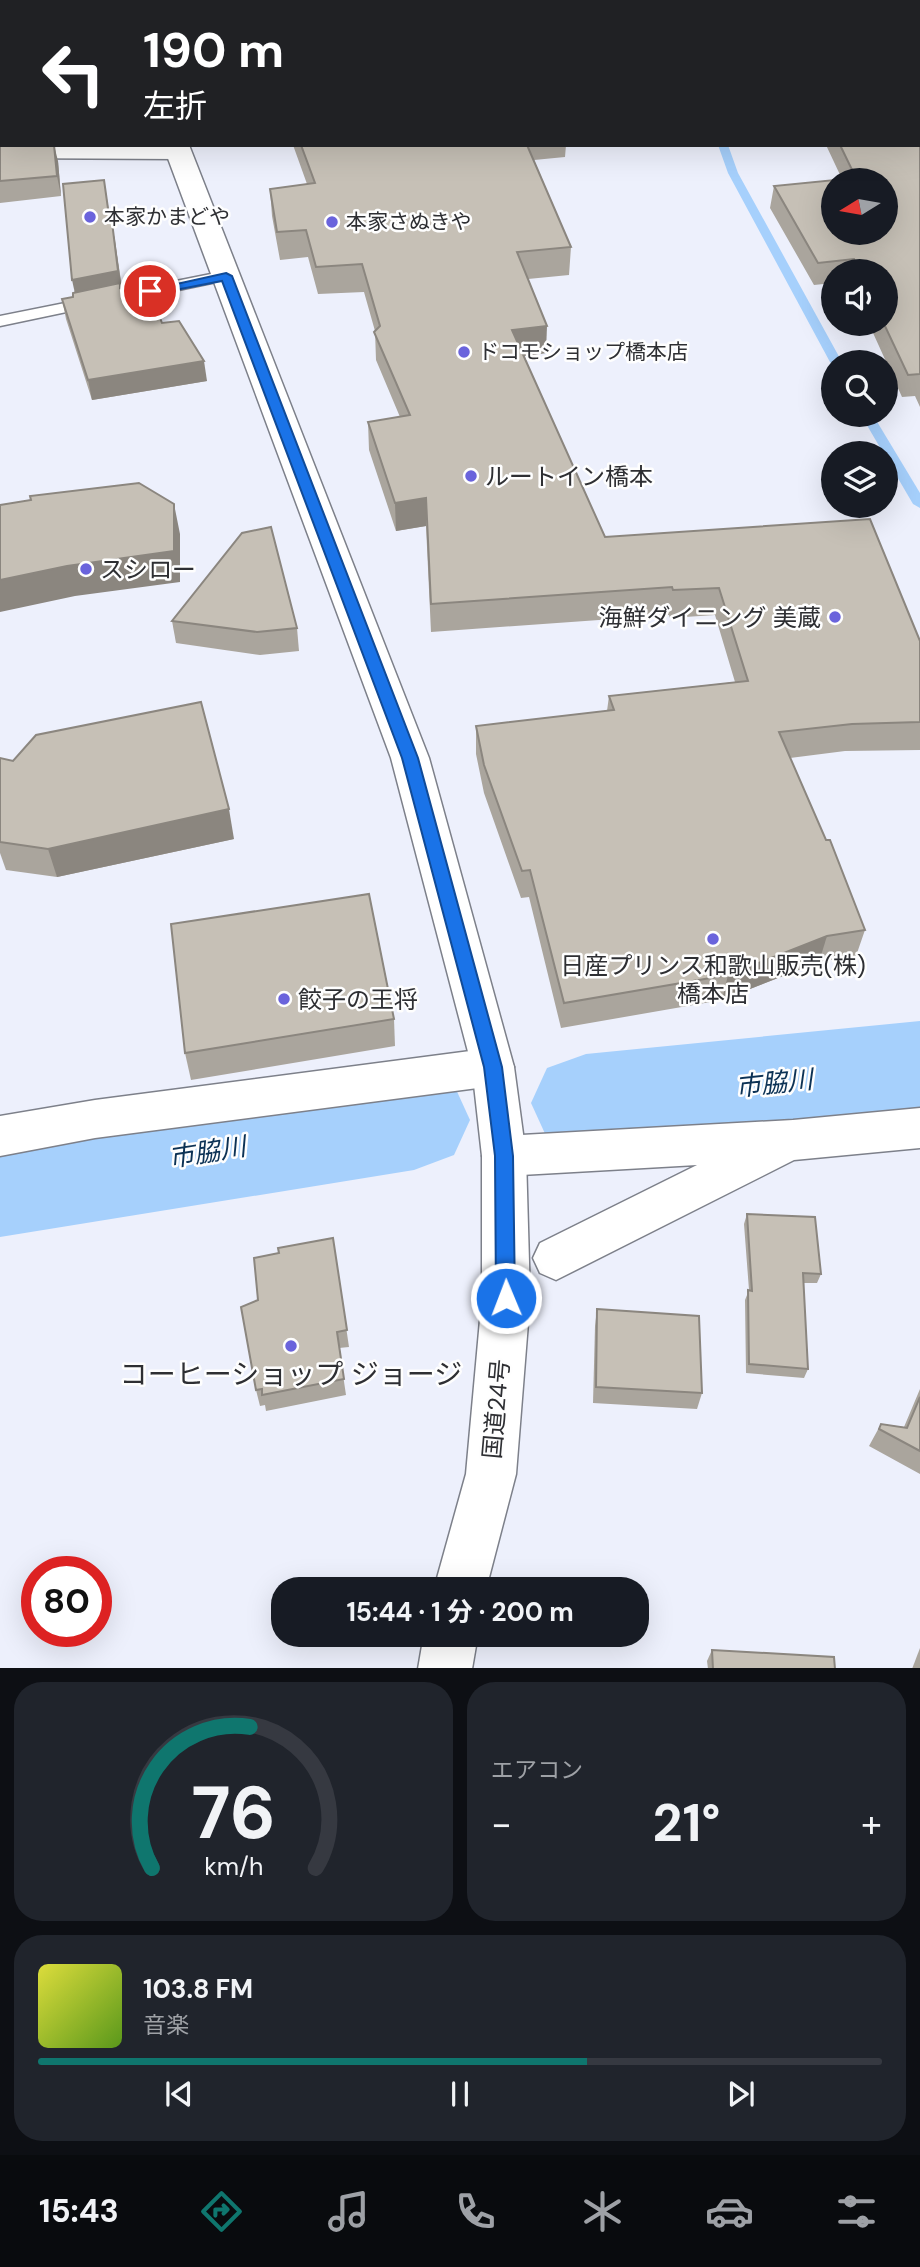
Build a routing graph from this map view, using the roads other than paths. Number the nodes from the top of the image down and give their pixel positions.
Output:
1 (176, 148) edge
2 (0, 150) edge
3 (226, 276) junction
4 (0, 320) edge
5 (493, 1067) junction
6 (920, 1128) edge
7 (0, 1136) edge
8 (793, 1140) junction
9 (504, 1156) junction
10 (556, 1258) dead end
11 (463, 1577) edge
12 (449, 1647) edge
13 (445, 1668) edge

1 - 2 main road
1 - 3 main road, 国道24号
3 - 4 lane
3 - 5 main road, 国道24号
5 - 7 main road
5 - 9 main road, 国道24号
6 - 8 main road
8 - 9 main road
8 - 10 main road
9 - 11 main road, 国道24号
12 - 13 main road

